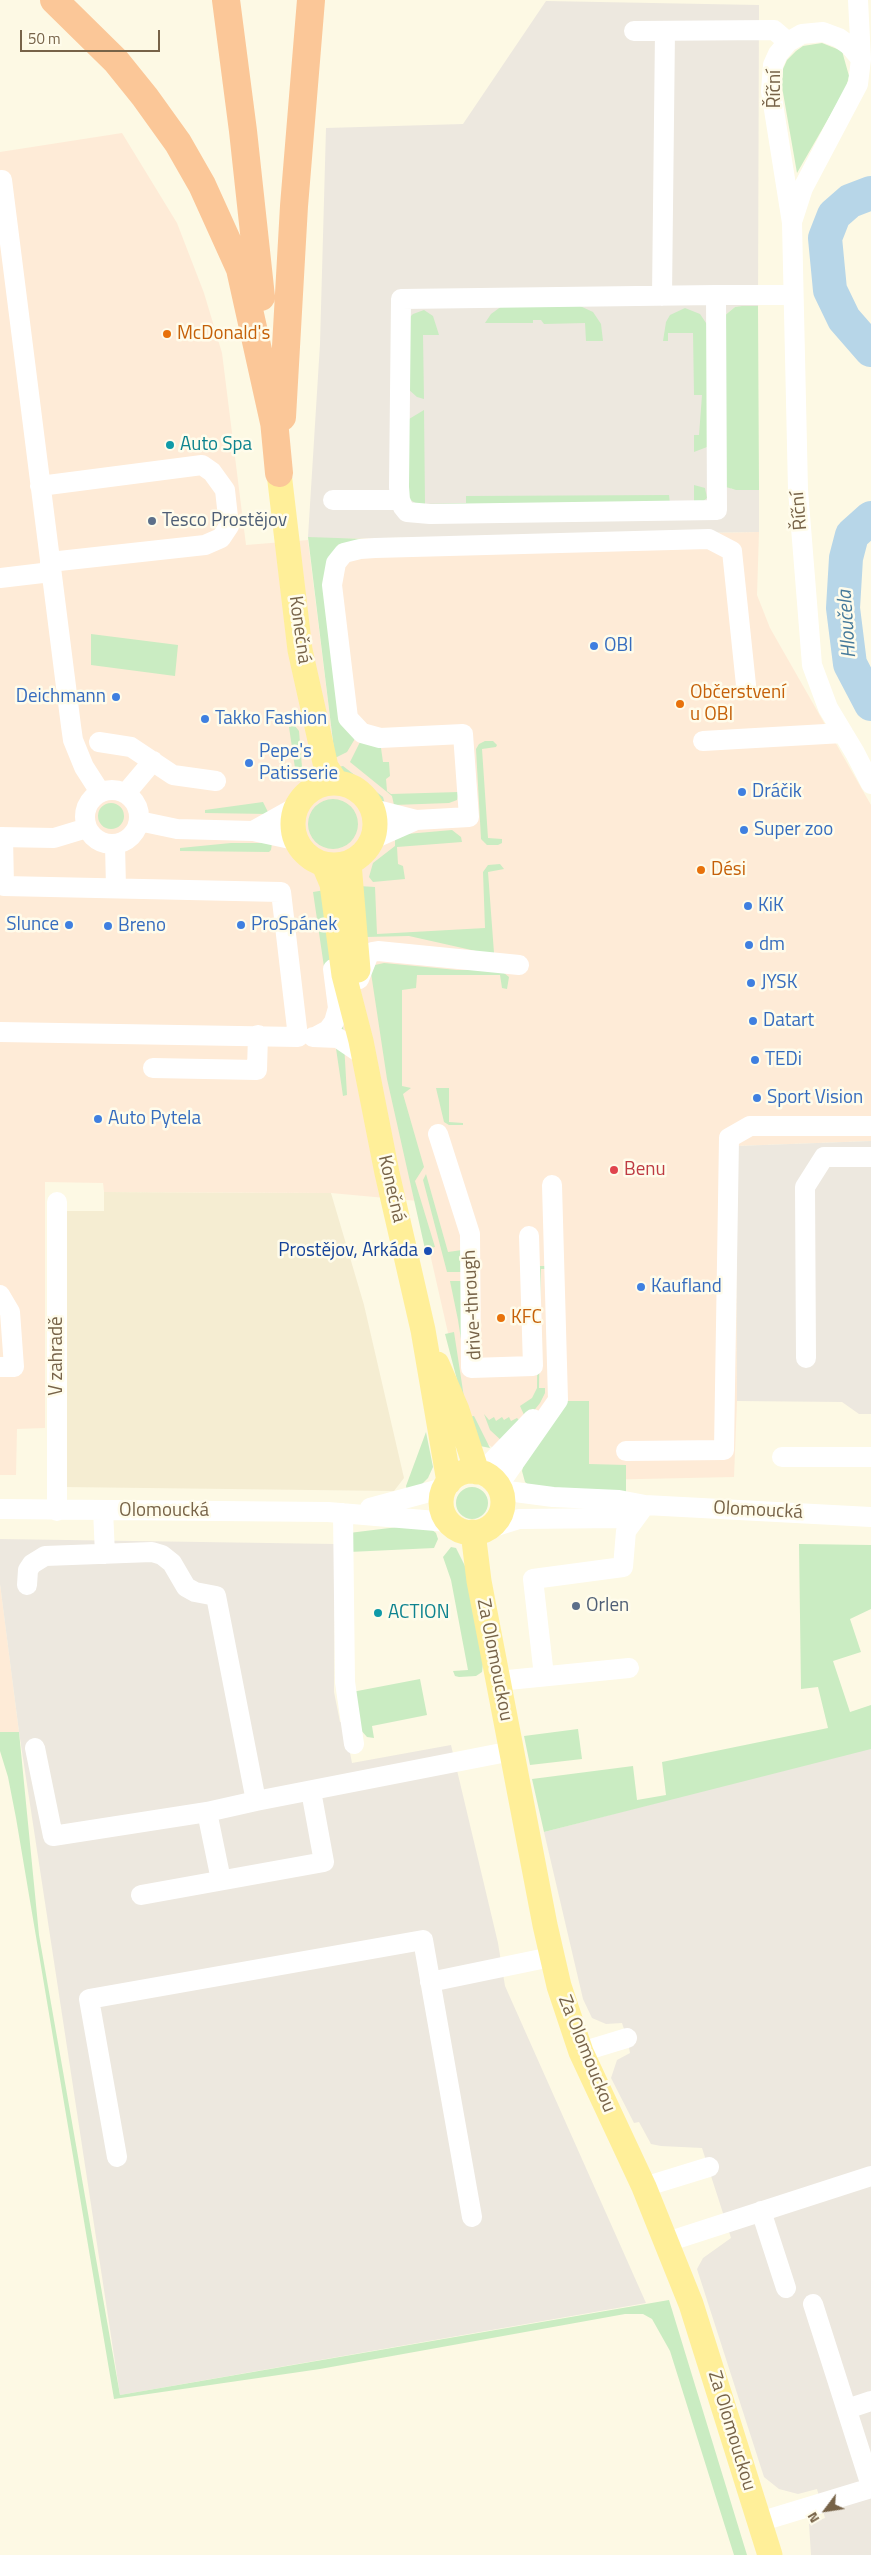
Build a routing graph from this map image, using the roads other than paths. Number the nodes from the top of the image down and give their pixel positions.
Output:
1 (54, 0) edge
2 (226, 0) edge
3 (311, 0) edge
4 (858, 0) edge
5 (634, 31) dead end
6 (665, 31) junction
7 (788, 42) junction
8 (861, 59) junction
9 (2, 180) dead end
10 (792, 223) junction
11 (4, 224) edge
12 (716, 295) junction
13 (793, 295) junction
14 (662, 296) junction
15 (275, 427) junction
16 (279, 473) junction
17 (40, 486) junction
18 (334, 500) dead end
19 (400, 500) junction
20 (50, 567) junction
21 (0, 578) edge
22 (300, 650) junction
23 (746, 684) dead end
24 (843, 734) junction
25 (703, 741) dead end
26 (99, 742) dead end
27 (153, 761) junction
28 (216, 781) dead end
29 (336, 782) junction
30 (871, 784) edge
31 (100, 792) junction
32 (126, 793) junction
33 (302, 799) junction
34 (373, 809) junction
35 (416, 820) junction
36 (139, 821) junction
37 (86, 828) junction
38 (253, 831) junction
39 (1, 837) edge
40 (373, 839) junction
41 (295, 840) junction
42 (115, 844) junction
43 (337, 864) junction
44 (116, 888) junction
45 (338, 934) junction
46 (519, 966) dead end
47 (359, 981) junction
48 (0, 1032) edge
49 (258, 1036) junction
50 (307, 1037) junction
51 (362, 1048) junction
52 (153, 1068) dead end
53 (871, 1126) edge
54 (438, 1134) dead end
55 (871, 1157) edge
56 (552, 1184) dead end
57 (57, 1202) dead end
58 (530, 1236) dead end
59 (0, 1294) edge
60 (424, 1337) junction
61 (806, 1358) dead end
62 (0, 1367) edge
63 (626, 1451) dead end
64 (782, 1457) dead end
65 (871, 1457) edge
66 (489, 1480) junction
67 (447, 1485) junction
68 (645, 1504) junction
69 (0, 1509) edge
70 (57, 1510) junction
71 (103, 1510) junction
72 (335, 1513) junction
73 (871, 1517) edge
74 (448, 1522) junction
75 (480, 1531) junction
76 (105, 1554) junction
77 (27, 1585) dead end
78 (629, 1668) dead end
79 (544, 1676) junction
80 (498, 1681) junction
81 (354, 1744) dead end
82 (35, 1748) dead end
83 (512, 1751) junction
84 (310, 1791) junction
85 (256, 1801) junction
86 (206, 1812) junction
87 (221, 1880) junction
88 (141, 1895) dead end
89 (551, 1957) junction
90 (430, 1982) junction
91 (627, 2038) dead end
92 (581, 2052) junction
93 (118, 2157) dead end
94 (708, 2167) dead end
95 (871, 2176) edge
96 (644, 2187) junction
97 (762, 2211) junction
98 (472, 2217) dead end
99 (667, 2242) junction
100 (786, 2288) dead end
101 (814, 2304) dead end
102 (871, 2401) edge
103 (846, 2409) junction
104 (871, 2487) edge
105 (759, 2522) junction
106 (770, 2555) edge

1 - 15 highway
2 - 15 highway
3 - 16 highway
4 - 8 street, Říční
5 - 6 street
6 - 7 street
6 - 14 street
7 - 8 street, Říční
7 - 10 street, Říční
8 - 10 street, Říční
9 - 11 street
10 - 13 street, Říční
11 - 17 street
12 - 13 street
12 - 14 street
12 - 19 street
13 - 24 street, Říční
14 - 19 street
15 - 16 highway
16 - 22 main road, Konečná
17 - 20 street
17 - 20 street
18 - 19 street
20 - 21 street
20 - 31 street
22 - 29 main road, Konečná
22 - 33 main road
23 - 35 street
24 - 25 street
24 - 30 street, Říční
26 - 27 street
27 - 28 street
27 - 32 street
29 - 33 main road
29 - 34 main road
31 - 32 street
31 - 37 street
32 - 36 street
33 - 38 street
33 - 41 main road
34 - 35 street
34 - 40 main road
35 - 40 street
36 - 38 street
36 - 42 street
37 - 39 street
37 - 42 street
38 - 41 street
39 - 44 street
40 - 43 main road
41 - 43 main road
42 - 44 street
43 - 45 main road, Konečná
43 - 47 main road, Konečná
44 - 50 street
45 - 50 street
45 - 51 main road, Konečná
46 - 47 street
47 - 51 main road, Konečná
48 - 49 street
49 - 50 street
49 - 52 street
50 - 51 street
51 - 60 main road, Konečná
53 - 63 street
54 - 58 street, drive-through
55 - 61 street
56 - 66 street
57 - 70 street, V zahradě
59 - 62 street
60 - 66 main road, Konečná
60 - 67 main road, Konečná
64 - 65 street
66 - 67 main road, Olomoucká
66 - 68 street, Olomoucká
66 - 75 main road
67 - 72 street, Olomoucká
67 - 74 main road
68 - 73 street, Olomoucká
68 - 75 street
68 - 79 street
69 - 70 street, Olomoucká
70 - 71 street, Olomoucká
71 - 72 street, Olomoucká
71 - 76 street
72 - 74 street, Olomoucká
72 - 81 street
74 - 75 main road, Olomoucká
75 - 80 main road, Za Olomouckou
76 - 77 street
76 - 85 street
78 - 79 street
79 - 80 street
80 - 83 main road, Za Olomouckou
82 - 86 street
83 - 84 street
83 - 89 main road, Za Olomouckou
84 - 85 street
84 - 87 street
85 - 86 street
86 - 87 street
87 - 88 street
89 - 90 street
89 - 92 main road, Za Olomouckou
90 - 93 street
90 - 98 street
91 - 92 street
92 - 96 main road, Za Olomouckou
94 - 96 street
95 - 97 street
96 - 99 main road, Za Olomouckou
97 - 99 street
97 - 100 street
99 - 105 main road, Za Olomouckou
101 - 103 street
102 - 103 street
103 - 104 street
104 - 105 street
105 - 106 main road, Za Olomouckou

